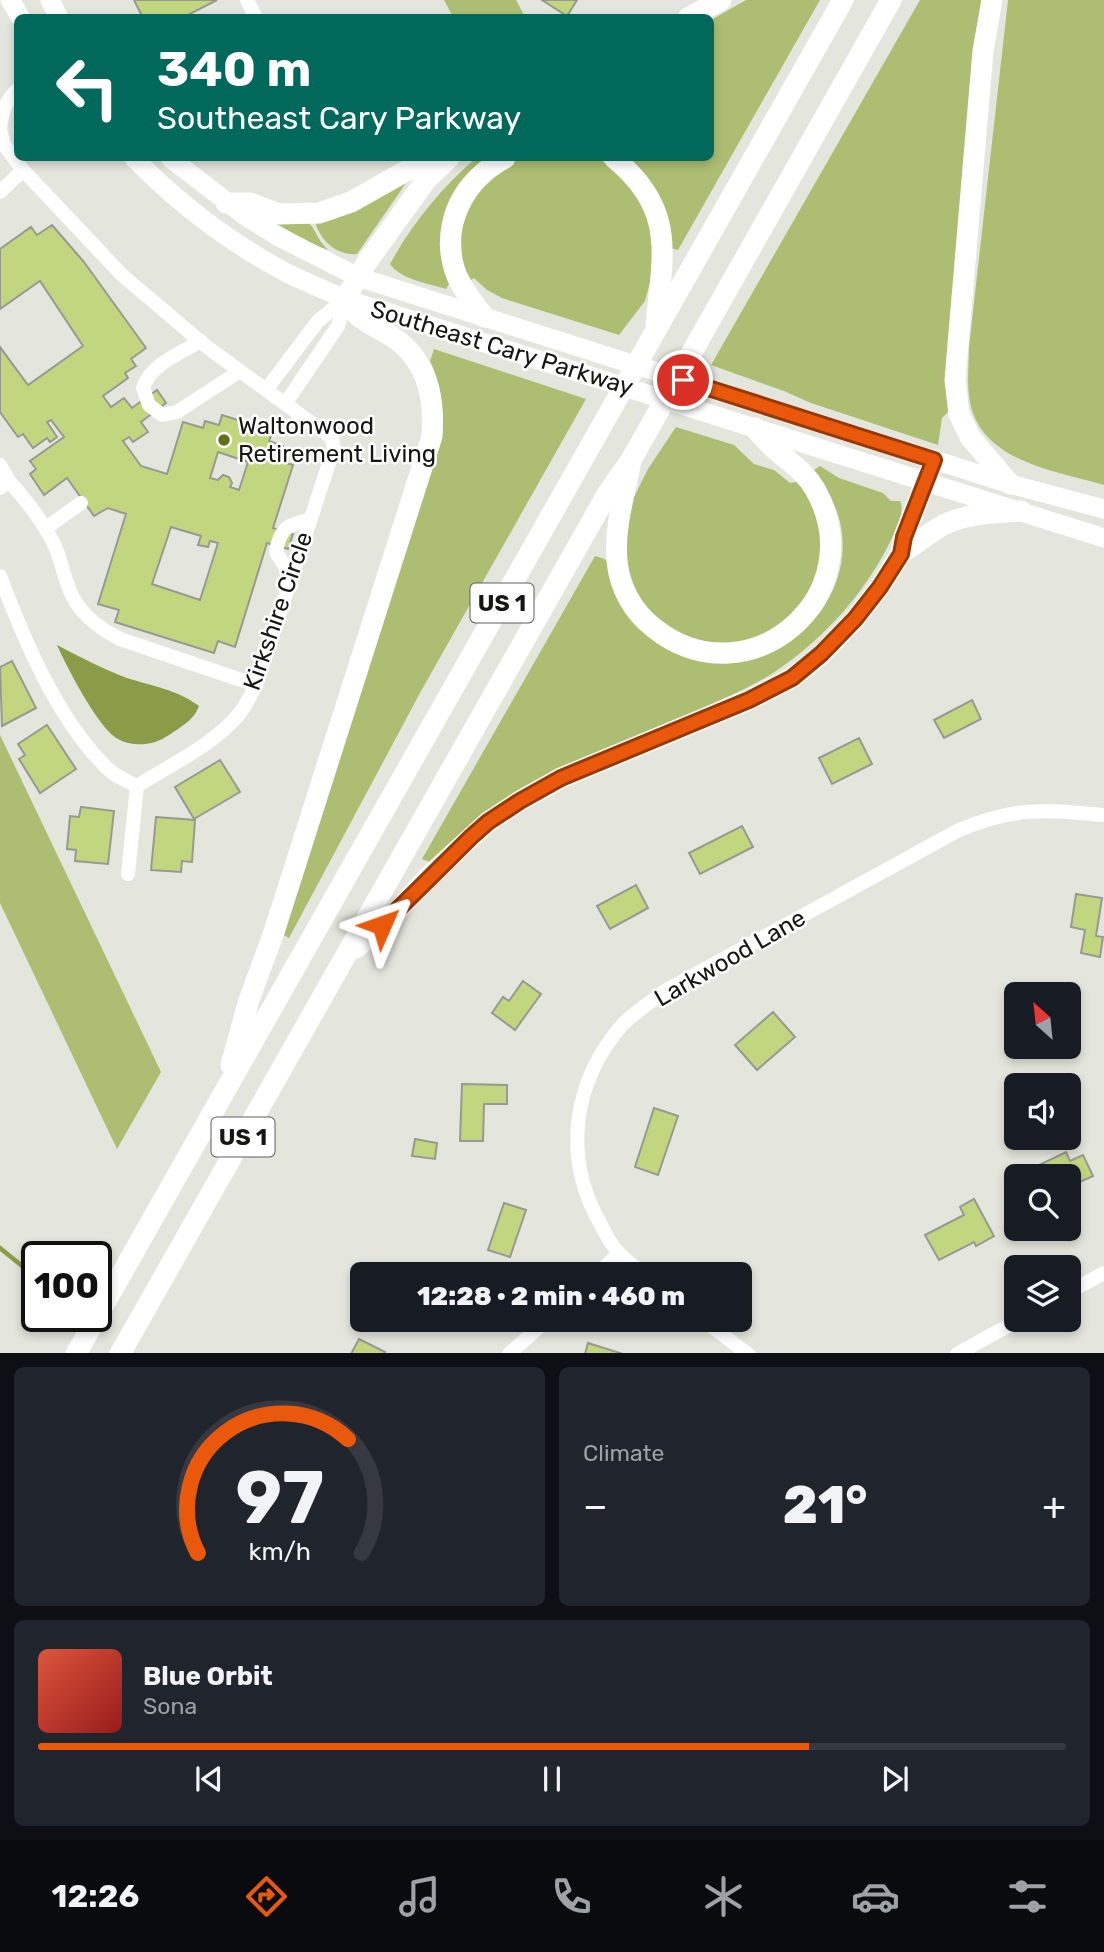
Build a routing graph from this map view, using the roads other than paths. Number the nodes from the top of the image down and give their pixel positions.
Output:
1 (721, 0) edge
2 (843, 0) edge
3 (891, 0) edge
4 (992, 0) edge
5 (695, 14) edge
6 (14, 93) edge
7 (0, 129) edge
8 (14, 158) edge
9 (17, 161) edge
10 (19, 161) edge
11 (137, 161) edge
12 (174, 161) edge
13 (424, 161) edge
14 (446, 161) edge
15 (501, 161) edge
16 (618, 161) edge
17 (19, 164) junction
18 (0, 192) edge
19 (226, 203) junction
20 (358, 277) junction
21 (345, 299) junction
22 (484, 317) junction
23 (655, 334) junction
24 (201, 341) junction
25 (240, 371) junction
26 (266, 390) junction
27 (285, 404) junction
28 (755, 428) junction
29 (631, 460) junction
30 (934, 460) junction
31 (0, 465) edge
32 (927, 481) junction
33 (4, 484) edge
34 (1010, 484) junction
35 (82, 503) dead end
36 (1104, 509) edge
37 (1021, 511) junction
38 (308, 520) junction
39 (46, 528) junction
40 (1104, 538) edge
41 (901, 554) junction
42 (0, 576) edge
43 (290, 576) junction
44 (256, 685) junction
45 (137, 786) junction
46 (1104, 815) edge
47 (128, 874) dead end
48 (344, 958) junction
49 (222, 1095) junction
50 (619, 1254) junction
51 (610, 1262) edge
52 (629, 1262) edge
53 (1104, 1273) edge
54 (1081, 1285) edge
55 (1004, 1328) edge
56 (533, 1332) edge
57 (719, 1332) edge
58 (76, 1353) edge
59 (120, 1353) edge
60 (509, 1353) edge
61 (748, 1353) edge
62 (957, 1353) edge

1 - 5 highway
2 - 23 highway, US 1
3 - 29 highway, US 1
4 - 34 highway
6 - 7 street, Kirkshire Circle
7 - 8 street, Kirkshire Circle
9 - 17 street, Kirkshire Circle
10 - 17 street
11 - 21 main road, Southeast Cary Parkway
12 - 19 main road, Southeast Cary Parkway
13 - 19 highway
14 - 20 highway
15 - 22 highway
16 - 23 highway
17 - 18 street
17 - 24 street, Kirkshire Circle
19 - 20 main road, Southeast Cary Parkway
20 - 21 highway
20 - 22 main road, Southeast Cary Parkway
21 - 26 street
21 - 27 street
21 - 28 main road, Southeast Cary Parkway
21 - 49 highway
22 - 30 main road, Southeast Cary Parkway
23 - 49 highway, US 1
24 - 25 street, Kirkshire Circle
24 - 25 street
25 - 26 street, Kirkshire Circle
26 - 27 street, Kirkshire Circle
27 - 38 street, Kirkshire Circle
28 - 29 highway
28 - 32 main road, Southeast Cary Parkway
29 - 48 highway, US 1
30 - 32 highway
30 - 34 main road, Southeast Cary Parkway
31 - 33 street
32 - 37 main road, Southeast Cary Parkway
32 - 41 highway
33 - 39 street
34 - 36 main road, Southeast Cary Parkway
35 - 39 street
37 - 40 main road, Southeast Cary Parkway
37 - 41 highway
38 - 43 street, Kirkshire Circle
38 - 43 street
39 - 44 street
41 - 48 highway
42 - 45 street
43 - 44 street, Kirkshire Circle
44 - 45 street, Kirkshire Circle
45 - 47 street
46 - 50 street, Larkwood Lane
48 - 59 highway, US 1
49 - 58 highway, US 1
50 - 51 street
50 - 52 street, Larkwood Lane
53 - 54 street
55 - 62 street
56 - 60 street
57 - 61 street

